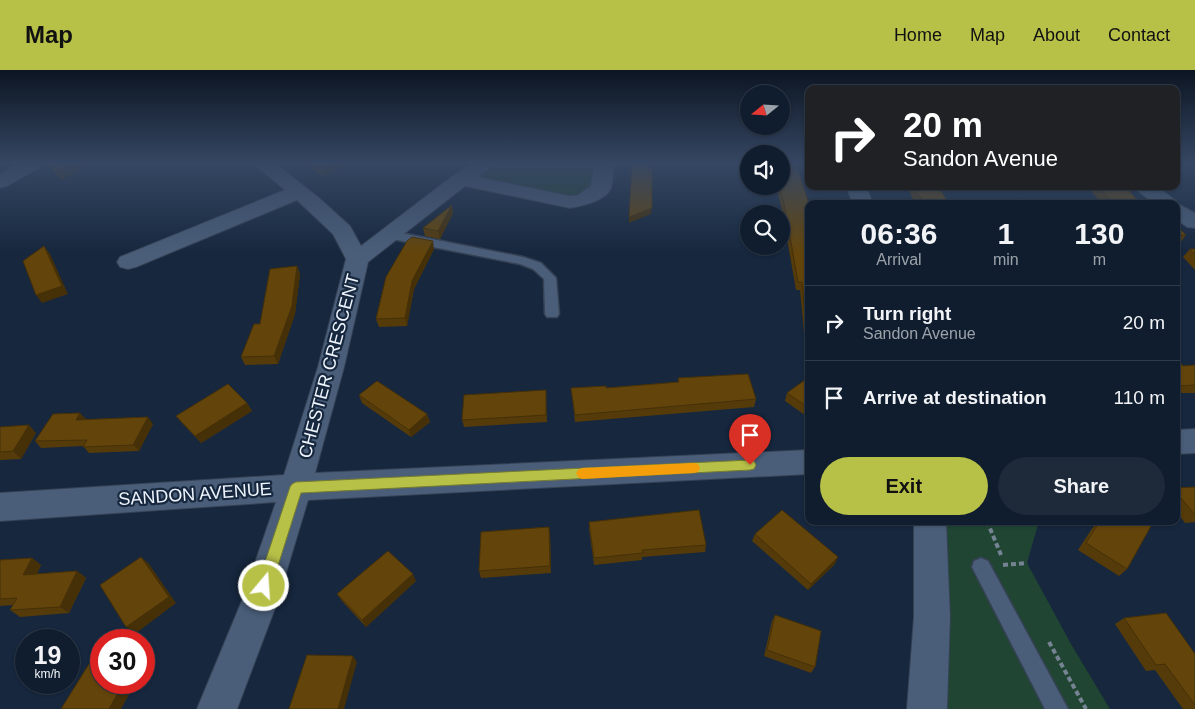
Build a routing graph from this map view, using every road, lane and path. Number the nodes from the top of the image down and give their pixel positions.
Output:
1 (295, 194) edge
2 (301, 194) edge
3 (442, 194) edge
4 (531, 194) edge
5 (593, 194) edge
6 (1180, 213) edge
7 (1195, 222) edge
8 (391, 235) junction
9 (358, 259) junction
10 (128, 262) dead end
11 (552, 314) dead end
12 (1180, 442) edge
13 (1195, 442) edge
14 (805, 462) edge
15 (296, 487) junction
16 (0, 507) edge
17 (930, 525) edge
18 (989, 525) edge
19 (981, 566) dead end
20 (1010, 573) dead end
21 (1048, 641) dead end
22 (218, 709) edge
23 (927, 709) edge
24 (1057, 709) edge
25 (1086, 709) edge

1 - 10 street
2 - 9 street, CHESTER CRESCENT
3 - 8 street
4 - 5 street
6 - 7 street
8 - 9 street
8 - 11 lane
9 - 15 street, CHESTER CRESCENT
12 - 13 street
14 - 15 street, SANDON AVENUE
15 - 16 street, SANDON AVENUE
15 - 22 street, CHESTER CRESCENT
17 - 23 street
18 - 20 path
19 - 24 lane
21 - 25 path

